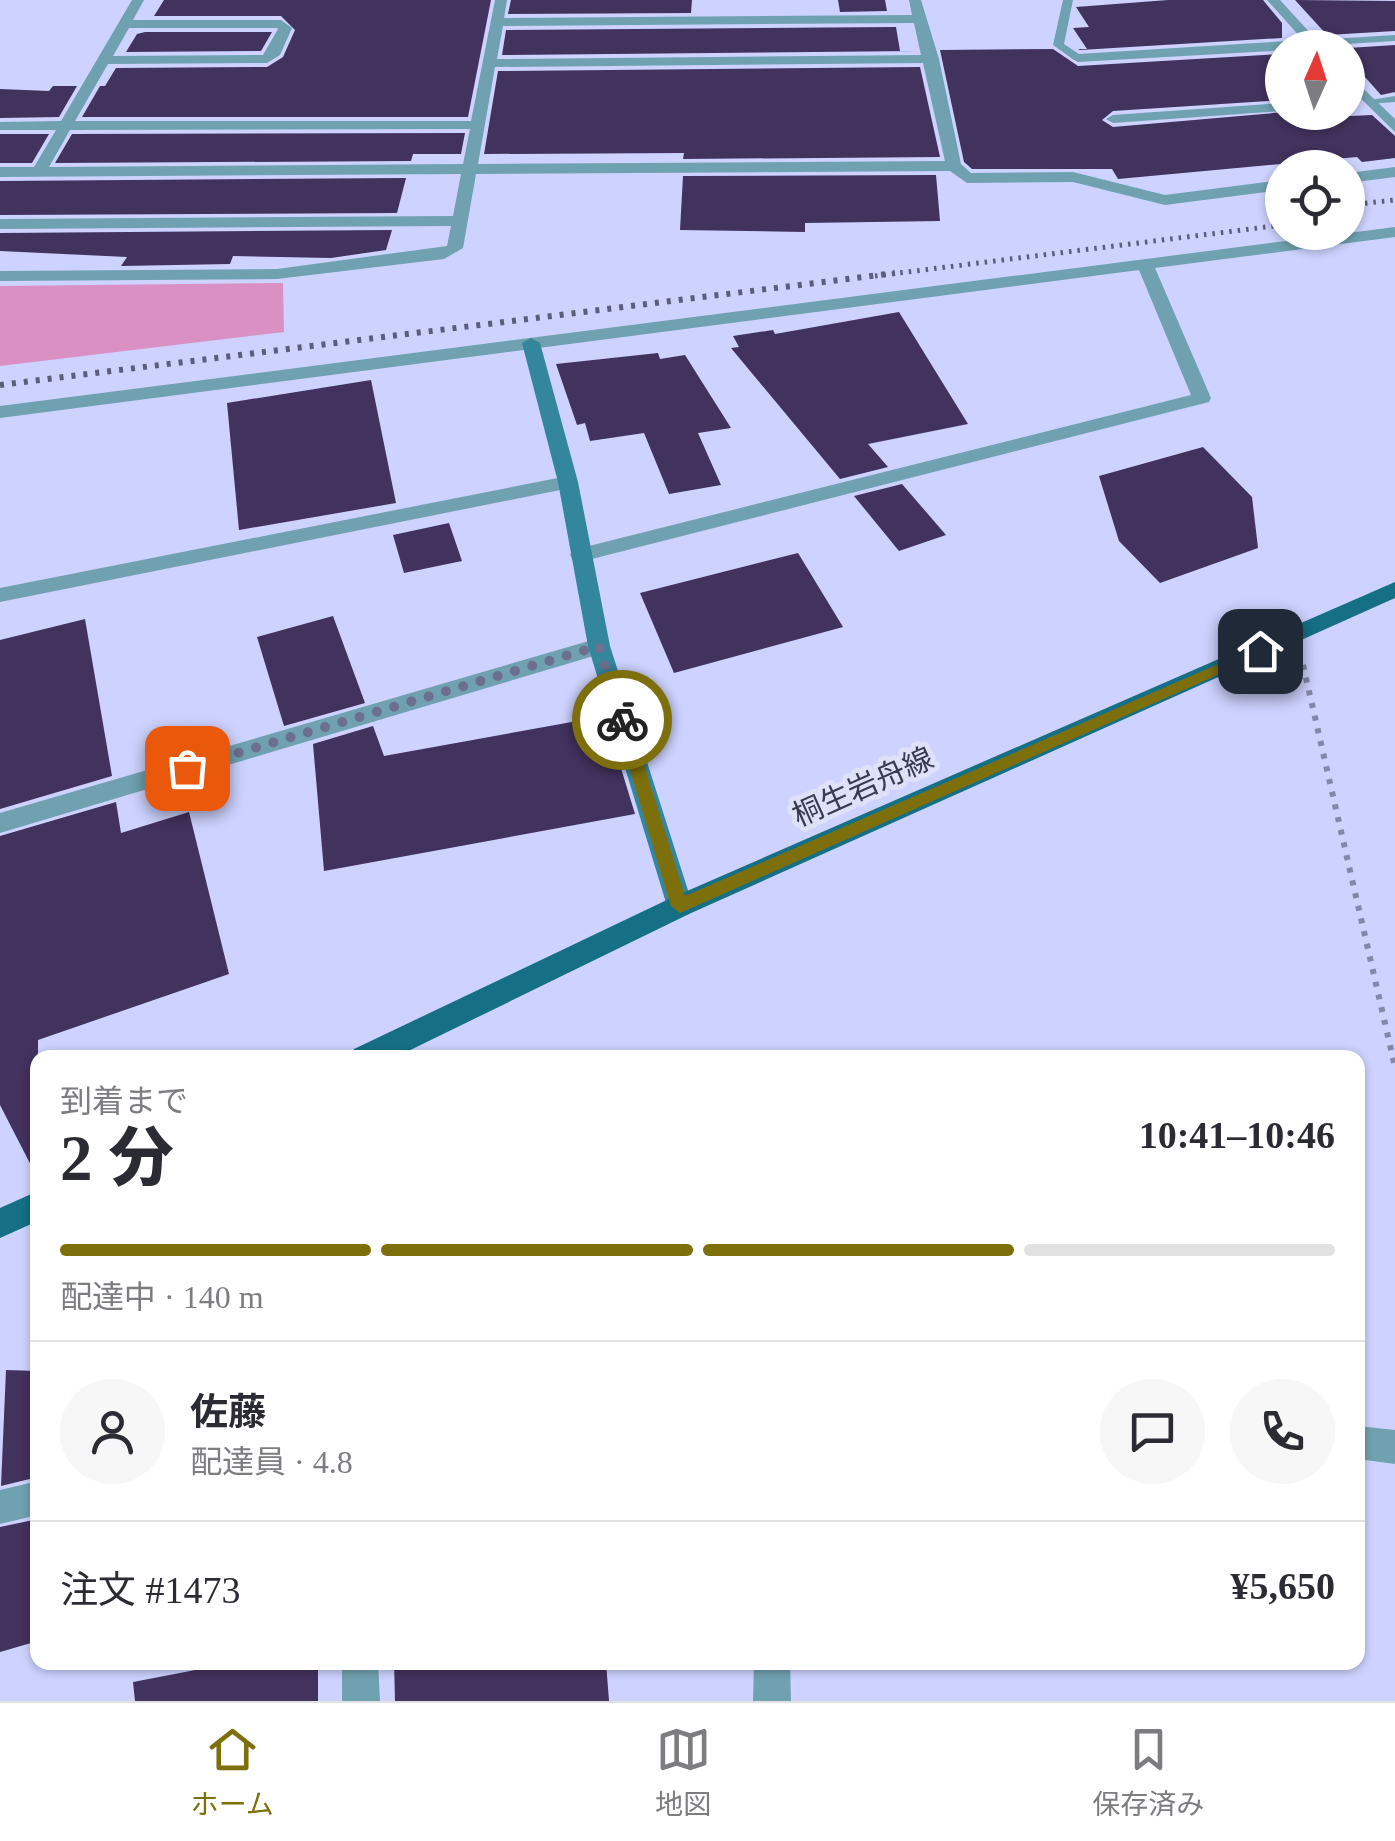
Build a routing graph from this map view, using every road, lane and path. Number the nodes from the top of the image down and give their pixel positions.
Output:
1 (138, 0) edge
2 (501, 0) edge
3 (915, 0) edge
4 (1068, 0) edge
5 (1273, 0) edge
6 (920, 20) junction
7 (497, 22) junction
8 (124, 24) junction
9 (1302, 30) edge
10 (1395, 38) edge
11 (1365, 41) edge
12 (1265, 48) edge
13 (1078, 58) joint
14 (932, 59) junction
15 (103, 60) junction
16 (490, 63) junction
17 (1365, 96) edge
18 (1395, 99) edge
19 (1365, 101) edge
20 (1370, 101) junction
21 (1265, 108) edge
22 (1113, 119) dead end
23 (476, 125) junction
24 (0, 126) edge
25 (64, 126) junction
26 (1395, 128) edge
27 (954, 166) junction
28 (468, 168) junction
29 (0, 172) edge
30 (38, 172) junction
31 (1395, 172) edge
32 (1365, 176) edge
33 (1265, 188) edge
34 (460, 221) junction
35 (0, 224) edge
36 (1395, 232) edge
37 (1144, 264) junction
38 (0, 276) edge
39 (531, 343) junction
40 (0, 412) edge
41 (568, 482) junction
42 (580, 555) junction
43 (1395, 589) edge
44 (0, 594) edge
45 (1296, 635) junction
46 (599, 646) junction
47 (0, 823) edge
48 (680, 906) junction
49 (381, 1050) edge
50 (1395, 1068) edge
51 (30, 1209) edge
52 (0, 1222) edge
53 (1365, 1444) edge
54 (1395, 1447) edge
55 (30, 1500) edge
56 (0, 1507) edge
57 (360, 1670) edge
58 (772, 1670) edge
59 (362, 1701) edge
60 (772, 1701) edge

1 - 8 street
2 - 7 street
3 - 6 street
4 - 13 lane
5 - 9 street
6 - 7 street
6 - 14 street
7 - 16 street
8 - 15 street
8 - 15 street
10 - 11 lane
12 - 13 street
14 - 16 street
14 - 27 street
15 - 25 street
16 - 23 street
17 - 20 street
18 - 20 lane
19 - 20 street
20 - 26 street
21 - 22 street
23 - 25 street
23 - 28 street
24 - 25 street
25 - 30 street
27 - 28 street
27 - 33 street
28 - 30 street
28 - 34 street
29 - 30 street
31 - 32 street
34 - 35 street
34 - 38 street
36 - 37 street
37 - 39 street
37 - 42 street
39 - 40 street
39 - 41 street
41 - 42 street
41 - 44 street
42 - 46 street
43 - 45 main road, 桐生岩舟線
45 - 48 main road, 桐生岩舟線
45 - 50 path
46 - 47 street
46 - 48 street
48 - 49 main road, 桐生岩舟線
51 - 52 main road
53 - 54 street
55 - 56 street
57 - 59 street
58 - 60 street

